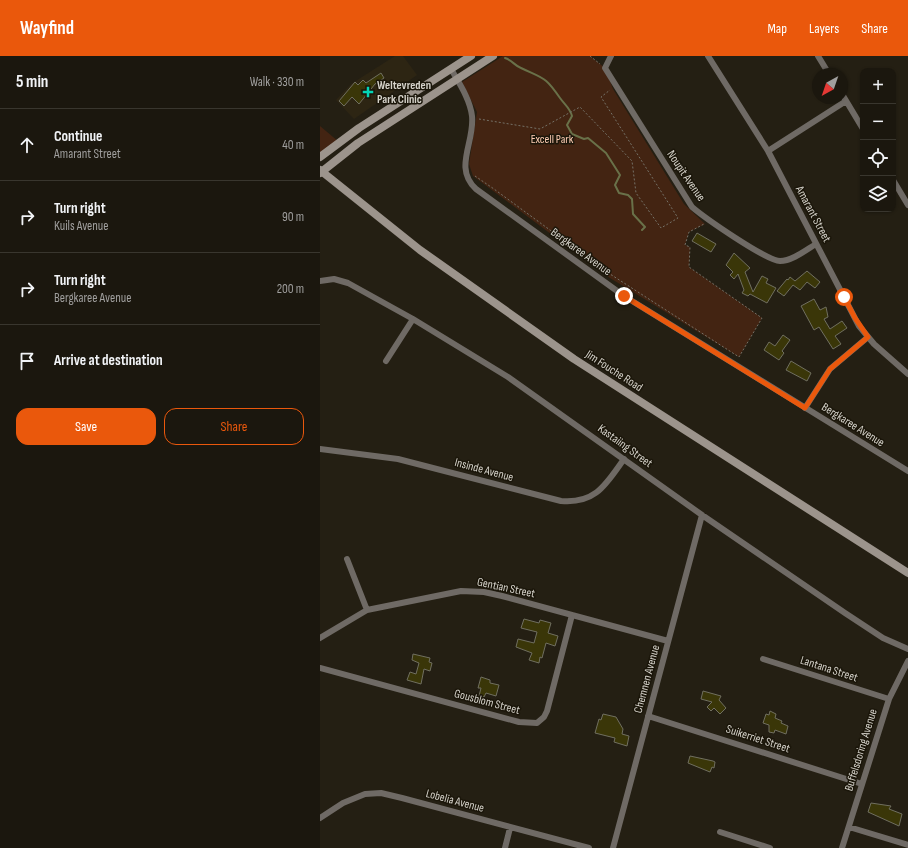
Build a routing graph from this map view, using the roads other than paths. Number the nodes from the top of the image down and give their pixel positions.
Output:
1 (471, 56) edge
2 (493, 56) edge
3 (611, 56) edge
4 (708, 56) edge
5 (818, 56) edge
6 (825, 68) edge
7 (451, 69) junction
8 (457, 79) junction
9 (841, 104) edge
10 (848, 104) edge
11 (860, 124) edge
12 (768, 151) junction
13 (320, 156) edge
14 (321, 171) edge
15 (896, 185) edge
16 (908, 205) edge
17 (816, 244) junction
18 (320, 281) edge
19 (413, 319) junction
20 (868, 337) junction
21 (386, 361) dead end
22 (908, 374) edge
23 (805, 408) junction
24 (320, 449) edge
25 (624, 459) junction
26 (908, 472) edge
27 (702, 515) junction
28 (347, 560) dead end
29 (908, 573) edge
30 (367, 610) junction
31 (572, 615) junction
32 (320, 638) edge
33 (668, 641) junction
34 (908, 649) edge
35 (763, 659) dead end
36 (908, 661) edge
37 (320, 668) edge
38 (889, 699) junction
39 (648, 716) junction
40 (862, 784) junction
41 (320, 818) edge
42 (849, 827) junction
43 (510, 828) junction
44 (720, 832) dead end
45 (908, 846) edge
46 (505, 848) edge
47 (589, 848) edge
48 (613, 848) edge
49 (770, 848) edge
50 (842, 848) edge

1 - 7 street
2 - 8 street
3 - 17 street, Noupit Avenue
4 - 12 street, Amarant Street
5 - 6 street
7 - 8 street, Bergkaree Avenue
7 - 13 street
8 - 14 street
8 - 23 street, Bergkaree Avenue
9 - 12 street
10 - 11 street
12 - 17 street, Amarant Street
14 - 29 street, Jim Fouche Road
15 - 16 street
17 - 20 street, Amarant Street
18 - 19 street, Kastaiing Street
19 - 21 street
19 - 25 street, Kastaiing Street
20 - 22 street, Amarant Street
20 - 23 street
23 - 26 street, Bergkaree Avenue
24 - 25 street, Insinde Avenue
25 - 27 street, Kastaiing Street
27 - 33 street, Chemnen Avenue
27 - 34 street, Kastaiing Street
28 - 30 street
30 - 31 street, Gentian Street
30 - 32 street, Gentian Street
31 - 33 street, Gentian Street
31 - 37 street, Gousblom Street
33 - 39 street, Chemnen Avenue
35 - 38 street, Lantana Street
36 - 38 street, Buffelsdoring Avenue
38 - 40 street, Buffelsdoring Avenue
39 - 40 street, Suikerriet Street
39 - 48 street, Chemnen Avenue
40 - 42 street, Buffelsdoring Avenue
41 - 43 street, Lobelia Avenue
42 - 45 street
42 - 50 street, Buffelsdoring Avenue
43 - 46 street
43 - 47 street, Lobelia Avenue
44 - 49 street

